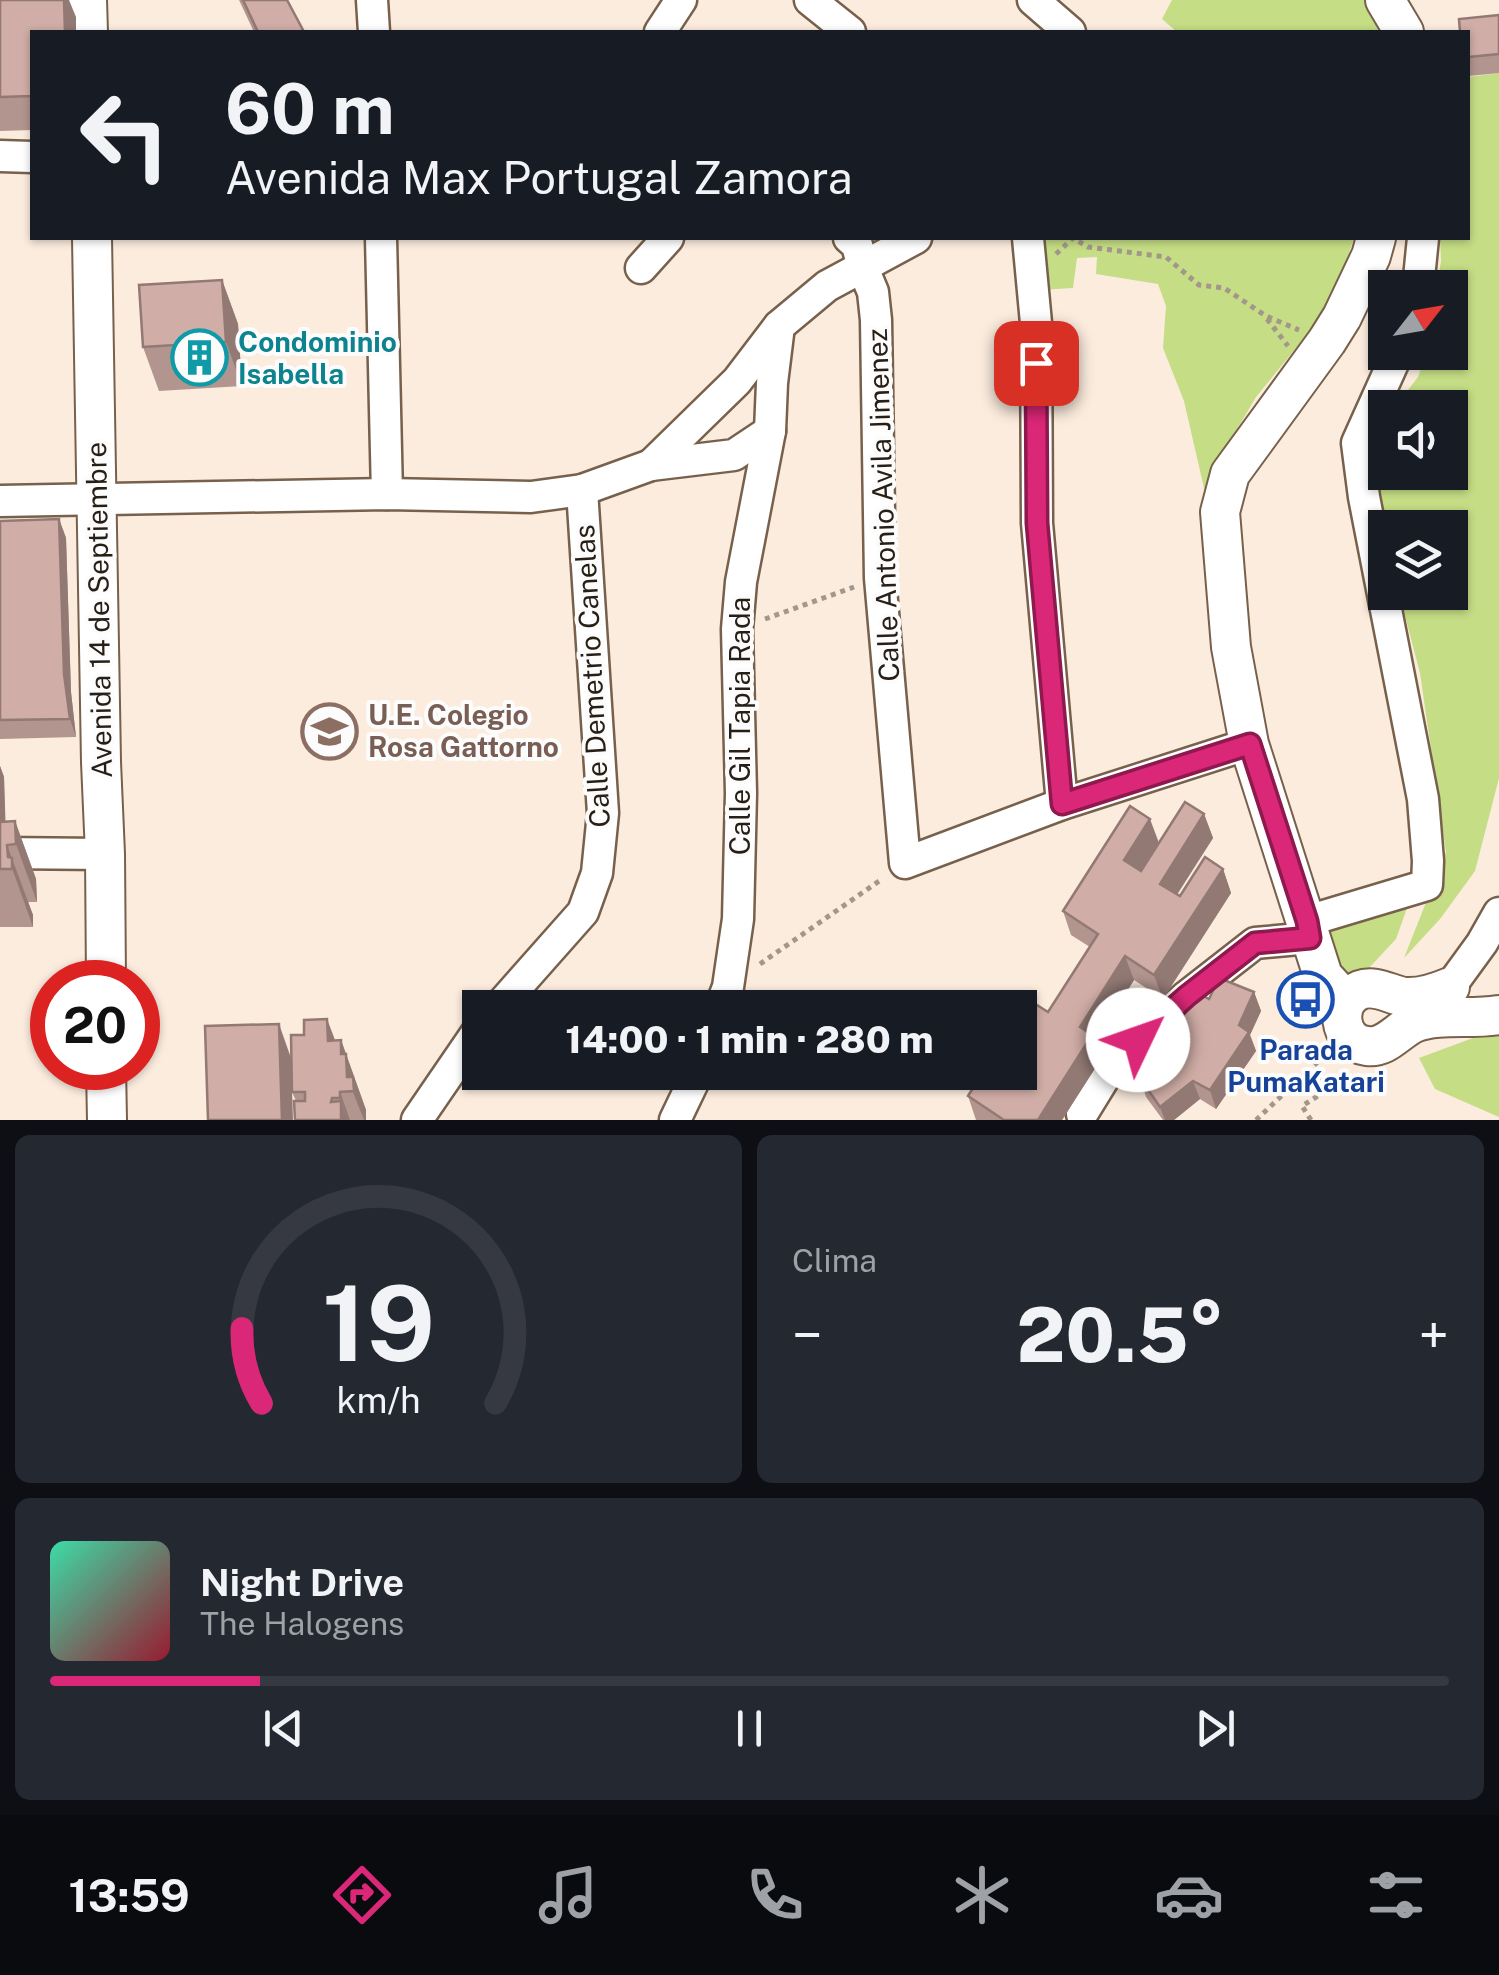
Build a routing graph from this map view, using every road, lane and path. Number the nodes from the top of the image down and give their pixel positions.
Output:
1 (87, 0) edge
2 (372, 0) edge
3 (681, 0) edge
4 (810, 0) edge
5 (1034, 0) edge
6 (1385, 0) edge
7 (1405, 0) edge
8 (88, 30) edge
9 (374, 30) edge
10 (661, 30) edge
11 (848, 30) edge
12 (1068, 30) edge
13 (1405, 30) edge
14 (1406, 30) edge
15 (0, 156) edge
16 (30, 156) edge
17 (92, 240) edge
18 (381, 240) edge
19 (666, 240) edge
20 (851, 240) edge
21 (912, 240) edge
22 (1028, 240) edge
23 (1071, 240) edge
24 (1076, 240) edge
25 (1375, 240) edge
26 (1423, 240) edge
27 (641, 268) dead end
28 (863, 268) junction
29 (1032, 268) junction
30 (1420, 270) edge
31 (1266, 316) dead end
32 (779, 326) junction
33 (1390, 370) edge
34 (770, 431) junction
35 (650, 465) junction
36 (582, 490) junction
37 (387, 494) junction
38 (0, 501) edge
39 (98, 501) junction
40 (880, 578) junction
41 (737, 629) junction
42 (1250, 744) junction
43 (1062, 804) junction
44 (0, 853) edge
45 (106, 854) junction
46 (906, 863) junction
47 (1499, 913) edge
48 (1308, 930) junction
49 (106, 960) edge
50 (514, 990) edge
51 (725, 990) edge
52 (734, 990) edge
53 (1387, 992) junction
54 (1346, 1001) junction
55 (1476, 1009) edge
56 (1397, 1032) junction
57 (462, 1054) edge
58 (1326, 1054) dead end
59 (1319, 1061) junction
60 (106, 1090) edge
61 (689, 1090) edge
62 (1082, 1114) dead end
63 (107, 1120) edge
64 (417, 1120) edge
65 (675, 1120) edge
66 (1256, 1120) edge
67 (1311, 1120) edge

1 - 8 main road
2 - 9 street
3 - 10 street
4 - 11 street
5 - 12 street
6 - 13 main road
7 - 14 main road
15 - 16 street
17 - 39 main road, Avenida 14 de Septiembre
18 - 37 street
19 - 27 street
20 - 28 street, Calle Antonio Avila Jimenez
21 - 28 street
22 - 29 street
23 - 29 path
24 - 31 path
25 - 42 main road
26 - 30 street
28 - 32 street
28 - 40 street, Calle Antonio Avila Jimenez
29 - 43 street
32 - 34 street, Calle Gil Tapia Rada
32 - 35 street
33 - 48 street
34 - 35 street
34 - 41 street, Calle Gil Tapia Rada
35 - 36 street
36 - 37 street
36 - 50 street, Calle Demetrio Canelas
37 - 39 street
38 - 39 street
39 - 45 main road, Avenida 14 de Septiembre
40 - 41 path
40 - 46 street, Calle Antonio Avila Jimenez
41 - 51 street, Calle Gil Tapia Rada
42 - 43 street
42 - 48 main road
43 - 46 street
44 - 45 street
45 - 49 main road, Avenida 14 de Septiembre
46 - 52 path
47 - 55 street
48 - 54 main road
48 - 62 street
53 - 54 main road
53 - 55 main road
53 - 56 main road
54 - 56 main road
55 - 56 main road
57 - 64 street
58 - 59 path
59 - 66 path
59 - 67 path
60 - 63 main road
61 - 65 street

